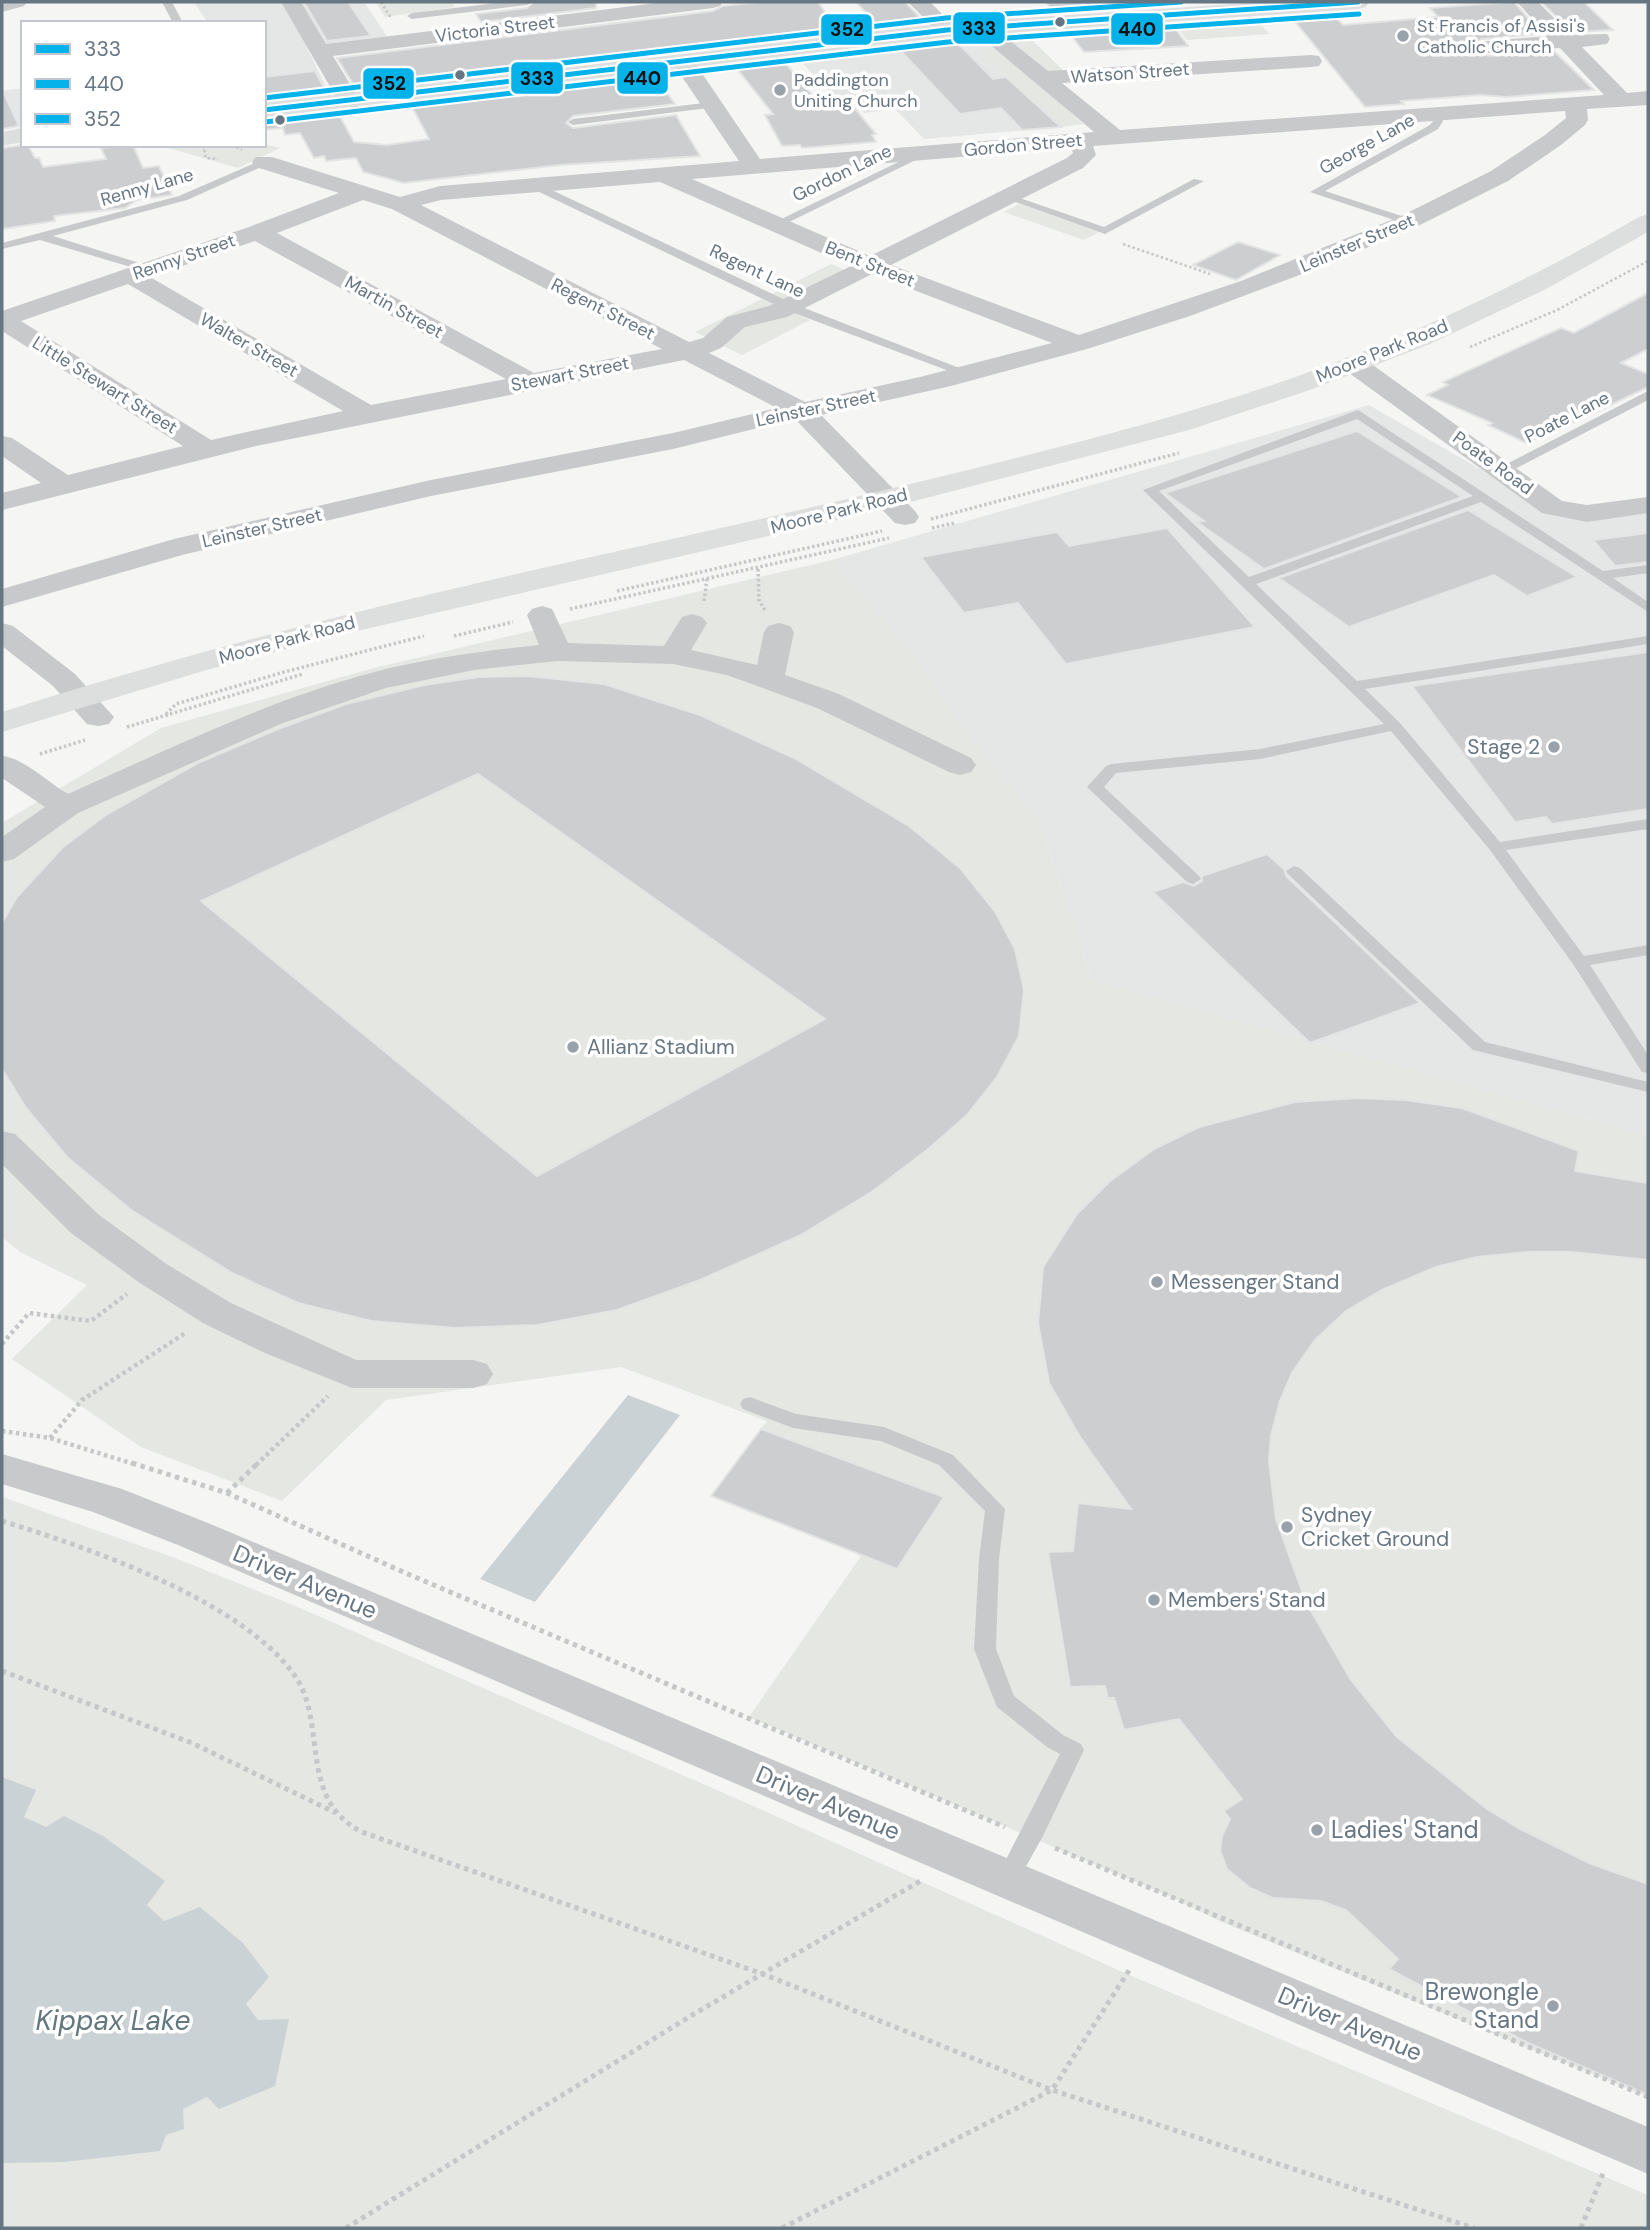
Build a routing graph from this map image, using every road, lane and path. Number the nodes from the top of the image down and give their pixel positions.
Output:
1 (17, 2) edge
2 (167, 2) edge
3 (291, 2) edge
4 (527, 2) edge
5 (713, 2) edge
6 (918, 2) edge
7 (1358, 2) edge
8 (1527, 2) edge
9 (1257, 4) edge
10 (2, 6) edge
11 (412, 16) dead end
12 (177, 21) edge
13 (945, 27) junction
14 (982, 28) junction
15 (1599, 39) dead end
16 (1565, 41) junction
17 (1489, 47) dead end
18 (319, 51) junction
19 (1311, 61) dead end
20 (683, 62) junction
21 (1042, 78) junction
22 (348, 98) junction
23 (1648, 98) edge
24 (1622, 100) junction
25 (266, 103) edge
26 (1576, 104) junction
27 (266, 110) edge
28 (717, 113) junction
29 (1434, 114) junction
30 (573, 122) dead end
31 (21, 128) edge
32 (2, 131) edge
33 (21, 135) edge
34 (1114, 137) junction
35 (2, 139) edge
36 (1079, 140) junction
37 (200, 147) edge
38 (204, 148) dead end
39 (925, 153) junction
40 (264, 162) joint
41 (754, 167) junction
42 (664, 175) junction
43 (1198, 181) dead end
44 (535, 186) junction
45 (365, 191) junction
46 (1007, 197) junction
47 (400, 204) junction
48 (1410, 222) junction
49 (1648, 222) edge
50 (775, 225) junction
51 (257, 232) junction
52 (37, 235) junction
53 (1111, 240) dead end
54 (2, 246) edge
55 (1648, 247) edge
56 (872, 266) junction
57 (139, 272) junction
58 (1213, 274) dead end
59 (790, 307) junction
60 (2, 319) edge
61 (1078, 344) junction
62 (686, 352) junction
63 (1364, 370) junction
64 (969, 374) junction
65 (531, 382) junction
66 (1648, 395) edge
67 (801, 411) junction
68 (367, 414) junction
69 (2, 444) edge
70 (208, 450) junction
71 (1503, 470) junction
72 (62, 485) junction
73 (1483, 497) junction
74 (2, 502) edge
75 (1648, 505) edge
76 (896, 508) junction
77 (758, 569) dead end
78 (1648, 569) edge
79 (1600, 575) junction
80 (707, 579) dead end
81 (1246, 583) junction
82 (2, 598) edge
83 (759, 600) dead end
84 (1648, 608) edge
85 (542, 615) dead end
86 (697, 615) joint
87 (2, 632) edge
88 (779, 632) dead end
89 (1648, 640) edge
90 (557, 652) junction
91 (673, 655) junction
92 (769, 680) junction
93 (1354, 686) junction
94 (89, 706) junction
95 (2, 722) edge
96 (1395, 726) junction
97 (3, 756) edge
98 (960, 765) dead end
99 (67, 806) junction
100 (1648, 824) edge
101 (1496, 847) junction
102 (3, 849) edge
103 (1294, 871) dead end
104 (1192, 879) dead end
105 (1648, 950) edge
106 (1580, 962) junction
107 (1648, 1068) edge
108 (1648, 1087) edge
109 (2, 1143) edge
110 (154, 1274) junction
111 (217, 1313) junction
112 (2, 1344) edge
113 (352, 1374) junction
114 (473, 1374) dead end
115 (750, 1404) dead end
116 (2, 1431) edge
117 (50, 1438) junction
118 (2, 1469) edge
119 (227, 1493) junction
120 (2, 1521) edge
121 (2, 1671) edge
122 (337, 1813) junction
123 (1015, 1831) dead end
124 (1051, 1847) dead end
125 (959, 1858) junction
126 (1007, 1879) junction
127 (1152, 1940) junction
128 (763, 1973) junction
129 (1052, 2090) junction
130 (1648, 2097) edge
131 (1633, 2144) edge
132 (346, 2228) edge
133 (782, 2228) edge
134 (1474, 2228) edge
135 (1581, 2228) edge

1 - 10 street
2 - 12 lane
3 - 18 street
4 - 11 lane
5 - 18 street, Victoria Street
6 - 13 street
7 - 9 main road
8 - 16 street
9 - 13 main road
9 - 14 main road
13 - 14 main road
13 - 20 main road
13 - 22 main road
14 - 21 street
15 - 16 street
16 - 17 street
16 - 24 street
18 - 22 street
19 - 21 street, Watson Street
20 - 22 main road
20 - 28 street
21 - 34 street, Watson Street
22 - 25 main road
22 - 27 main road
23 - 24 street, Gordon Street
24 - 26 street, Gordon Street
26 - 29 street, Gordon Street
26 - 48 street, Leinster Street
28 - 30 lane
28 - 41 street
29 - 34 street, Gordon Street
29 - 48 lane, George Lane
31 - 32 main road
33 - 35 main road
34 - 36 street, Gordon Street
36 - 39 street, Gordon Street
36 - 46 street, Stewart Street
37 - 38 path
39 - 41 street, Gordon Street
39 - 50 lane, Gordon Lane
40 - 45 street, Regent Street
40 - 52 lane, Renny Lane
41 - 42 street, Gordon Street
42 - 44 street, Gordon Street
42 - 50 street, Bent Street
43 - 46 lane
44 - 47 street, Gordon Street
44 - 59 lane, Regent Lane
45 - 47 street, Regent Street
45 - 51 street, Renny Street
46 - 56 street, Stewart Street
47 - 62 street, Regent Street
48 - 61 street, Leinster Street
49 - 63 main road, Moore Park Road
50 - 56 street, Bent Street
51 - 57 street, Renny Street
51 - 65 street, Martin Street
52 - 54 lane, Renny Lane
52 - 57 lane
53 - 58 path
55 - 63 main road, Moore Park Road
56 - 59 street, Stewart Street
56 - 61 street, Bent Street
57 - 60 street, Renny Street
57 - 68 street, Walter Street
59 - 62 street, Stewart Street
59 - 64 lane, Regent Lane
60 - 70 street, Little Stewart Street
61 - 64 street, Leinster Street
62 - 65 street, Stewart Street
62 - 67 street, Regent Street
63 - 71 street, Poate Road
63 - 76 main road, Moore Park Road
64 - 67 street, Leinster Street
65 - 68 street, Stewart Street
66 - 71 lane, Poate Lane
67 - 76 street, Regent Street
67 - 82 street, Leinster Street
68 - 70 street, Stewart Street
69 - 72 street
70 - 72 street, Stewart Street
71 - 75 street, Poate Road
72 - 74 street, Stewart Street
73 - 79 lane
73 - 81 lane
73 - 81 lane
76 - 94 main road, Moore Park Road
77 - 83 path
78 - 79 lane
79 - 84 lane
80 - 86 path
81 - 93 lane
85 - 90 street
86 - 91 street
87 - 94 street
88 - 92 street
89 - 93 lane
90 - 91 street
90 - 99 street
91 - 92 street
92 - 98 street
93 - 96 lane
94 - 95 main road, Moore Park Road
94 - 97 main road, Moore Park Road
96 - 101 lane
96 - 104 lane
97 - 99 street
99 - 102 street
100 - 101 lane
101 - 106 lane
103 - 108 lane
105 - 106 lane
106 - 107 lane
109 - 110 street
110 - 111 street
110 - 112 path
111 - 113 street
111 - 117 path
113 - 114 street
113 - 119 path
115 - 126 lane
116 - 117 path
117 - 119 path
118 - 125 street, Driver Avenue
119 - 123 path
120 - 122 path
121 - 122 path
122 - 128 path
124 - 130 path
125 - 126 street, Driver Avenue
125 - 128 path
126 - 127 street, Driver Avenue
127 - 129 path
127 - 131 street, Driver Avenue
128 - 129 path
128 - 132 path
129 - 133 path
129 - 134 path
131 - 135 path

